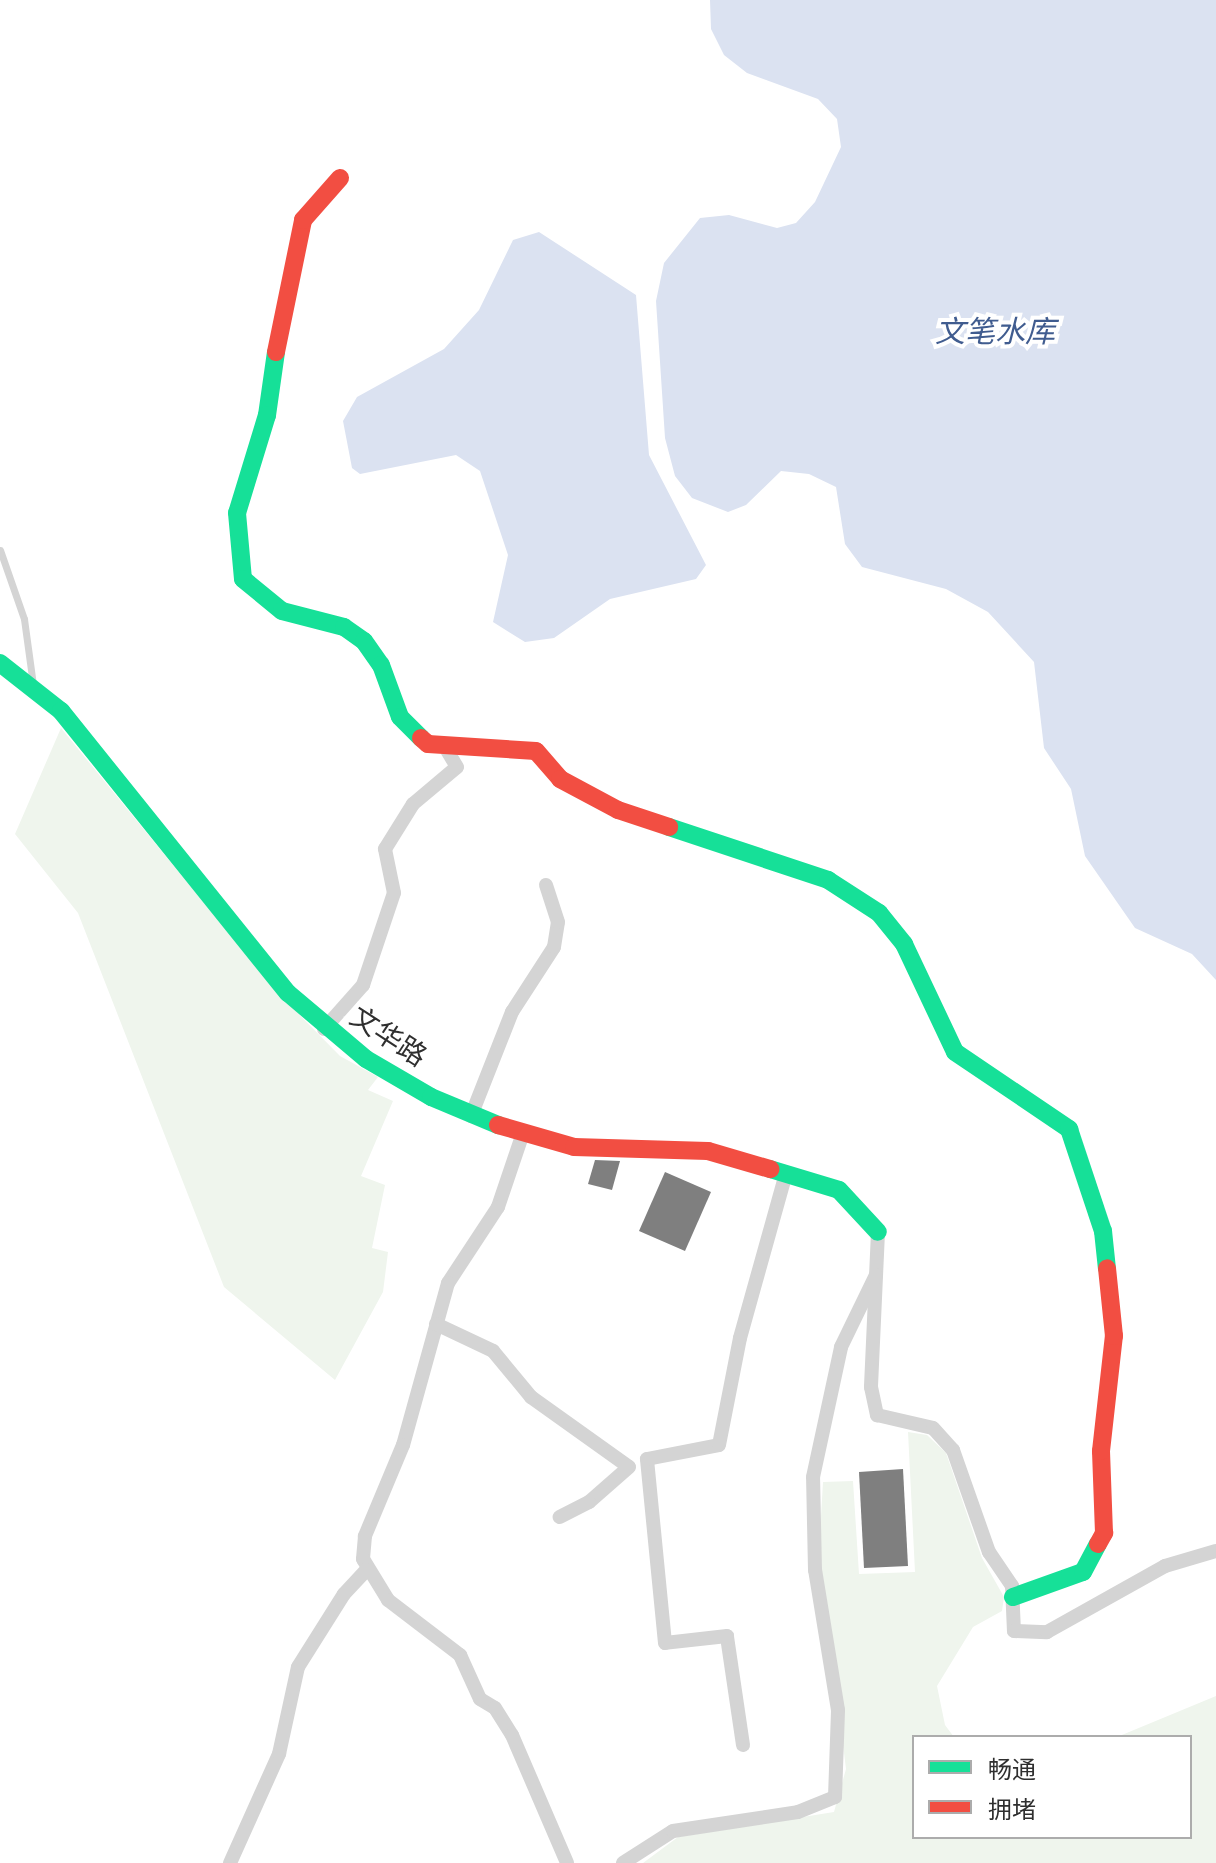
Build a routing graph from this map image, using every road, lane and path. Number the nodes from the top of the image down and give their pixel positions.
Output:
1 (340, 178) dead end
2 (0, 550) edge
3 (0, 663) edge
4 (33, 685) junction
5 (446, 749) junction
6 (546, 885) dead end
7 (324, 1029) junction
8 (471, 1116) junction
9 (522, 1136) junction
10 (786, 1173) junction
11 (878, 1232) joint
12 (876, 1275) junction
13 (436, 1324) junction
14 (560, 1517) dead end
15 (1216, 1551) edge
16 (366, 1570) junction
17 (1013, 1597) junction
18 (743, 1745) dead end
19 (230, 1863) edge
20 (567, 1863) edge
21 (623, 1863) edge

1 - 5 street
2 - 4 lane
3 - 4 street, 文华路
4 - 7 street, 文华路
5 - 7 street
5 - 17 street
6 - 8 street
7 - 8 street, 文华路
8 - 9 street, 文华路
9 - 10 street, 文华路
9 - 13 street
10 - 11 street, 文华路
10 - 18 street
11 - 12 street
12 - 17 street
12 - 21 street
13 - 14 street
13 - 16 street
15 - 17 street
16 - 19 street
16 - 20 street

